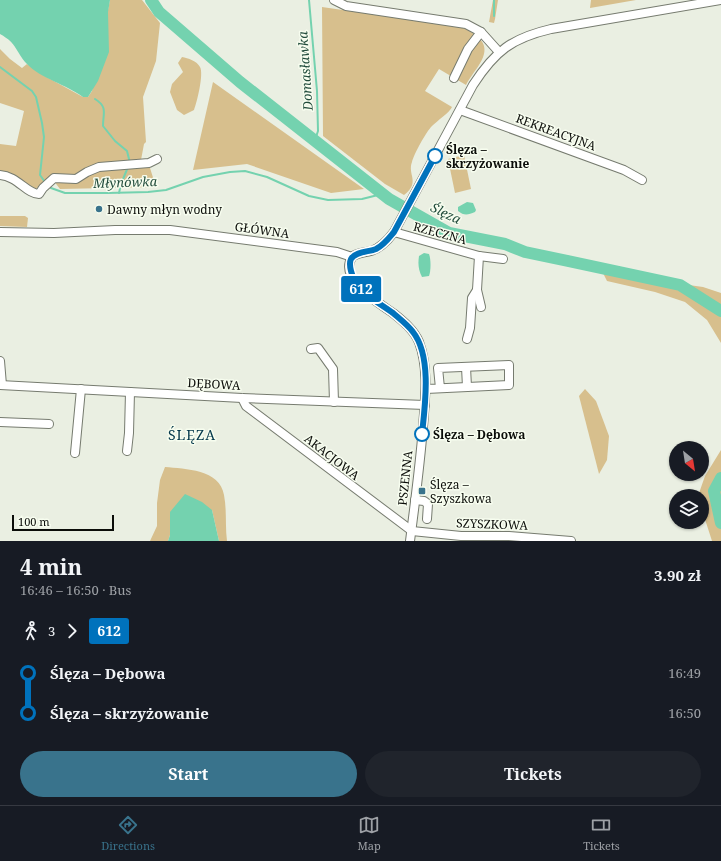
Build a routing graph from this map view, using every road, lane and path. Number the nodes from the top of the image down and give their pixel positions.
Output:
1 (334, 0) edge
2 (721, 0) edge
3 (481, 32) junction
4 (499, 52) junction
5 (454, 78) dead end
6 (460, 110) junction
7 (157, 159) dead end
8 (0, 175) edge
9 (642, 180) dead end
10 (0, 232) edge
11 (394, 232) junction
12 (479, 256) junction
13 (352, 257) junction
14 (503, 259) dead end
15 (477, 290) junction
16 (480, 307) dead end
17 (467, 339) dead end
18 (311, 349) dead end
19 (0, 360) edge
20 (466, 367) junction
21 (1, 385) edge
22 (467, 387) junction
23 (440, 388) junction
24 (81, 389) junction
25 (426, 389) junction
26 (130, 392) junction
27 (242, 398) junction
28 (334, 402) junction
29 (425, 405) junction
30 (0, 422) edge
31 (49, 424) dead end
32 (127, 451) dead end
33 (75, 452) dead end
34 (415, 500) junction
35 (427, 519) dead end
36 (412, 531) junction
37 (541, 540) edge
38 (410, 541) edge
39 (571, 541) edge

1 - 3 street
2 - 4 street
3 - 4 street
3 - 5 street
4 - 6 street
6 - 9 street, REKREACYJNA
6 - 11 street
7 - 8 street
10 - 13 street, GŁÓWNA
11 - 12 street, RZECZNA
11 - 13 street
12 - 14 street, RZECZNA
12 - 15 street
13 - 25 street, PSZENNA
15 - 16 street
15 - 17 street
18 - 28 street
19 - 21 street
20 - 22 street
20 - 22 street
20 - 23 street
21 - 24 street, DĘBOWA
22 - 23 street
23 - 25 street
24 - 26 street, DĘBOWA
24 - 33 street
25 - 29 street, PSZENNA
26 - 27 street, DĘBOWA
26 - 32 street
27 - 28 street, DĘBOWA
27 - 36 street, AKACJOWA
28 - 29 street, DĘBOWA
29 - 34 street, PSZENNA
30 - 31 street
34 - 35 street
34 - 36 street, PSZENNA
36 - 37 street, SZYSZKOWA
36 - 38 street, PSZENNA
37 - 39 street, SZYSZKOWA

